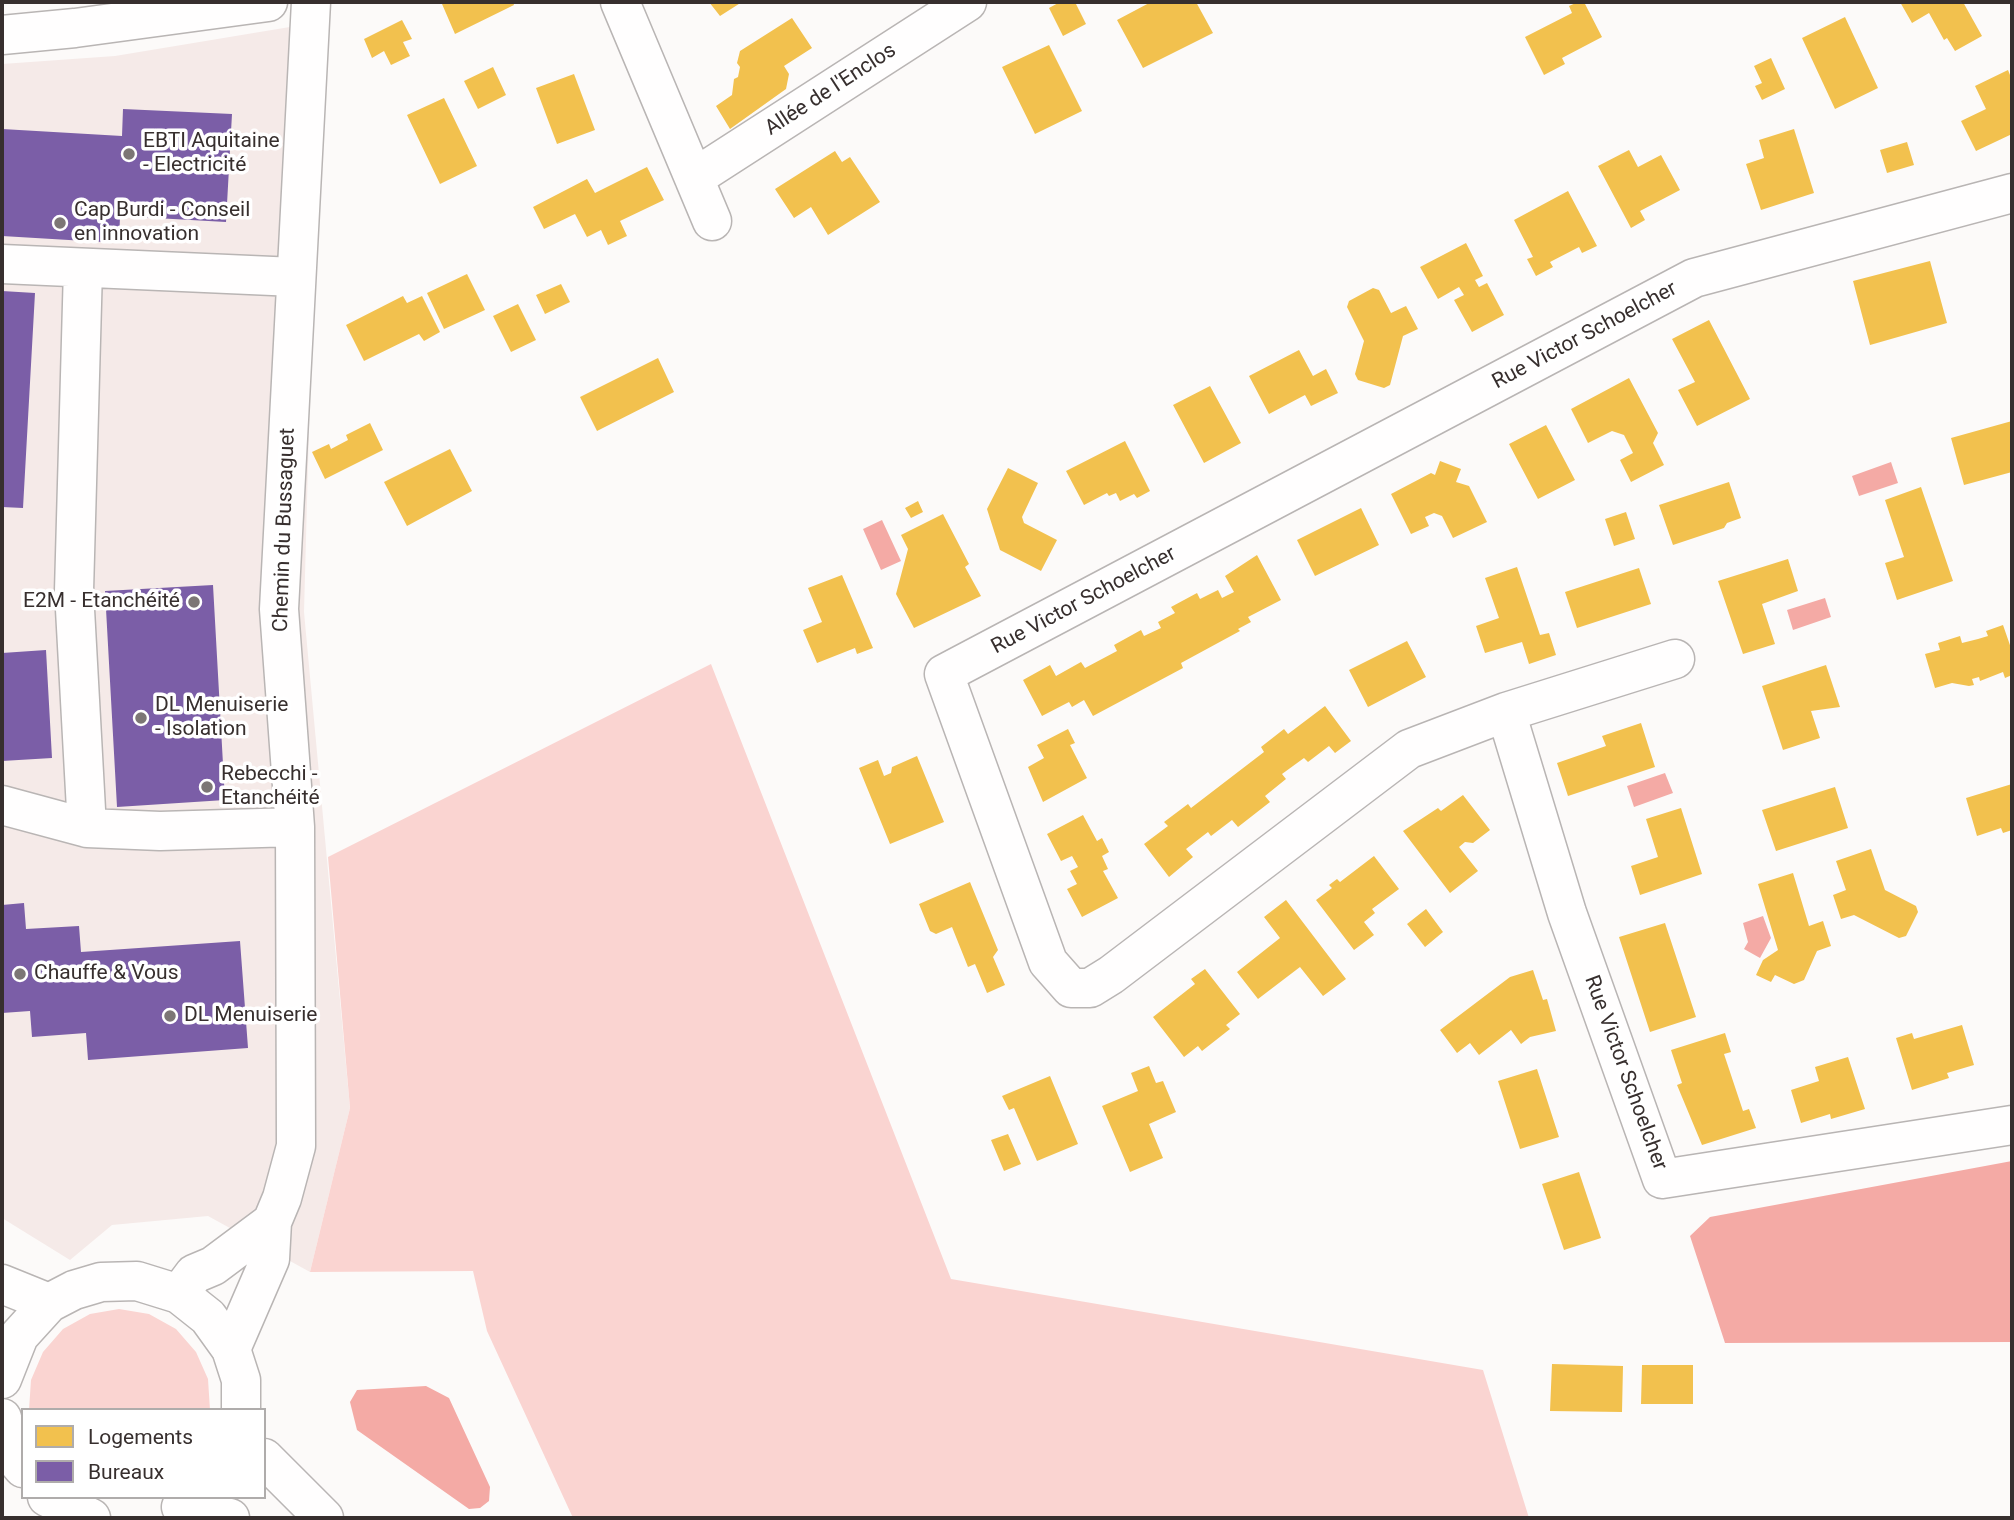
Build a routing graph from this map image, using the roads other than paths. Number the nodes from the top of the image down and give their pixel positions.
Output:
1 (268, 2) edge
2 (311, 2) edge
3 (620, 2) edge
4 (967, 2) edge
5 (74, 15) edge
6 (2, 35) edge
7 (695, 178) junction
8 (2012, 193) edge
9 (712, 221) dead end
10 (2, 264) edge
11 (83, 268) junction
12 (295, 277) junction
13 (1675, 659) dead end
14 (1506, 712) junction
15 (2, 805) edge
16 (295, 827) junction
17 (87, 828) junction
18 (2012, 1125) edge
19 (272, 1222) junction
20 (2, 1284) edge
21 (179, 1294) junction
22 (49, 1303) junction
23 (231, 1349) junction
24 (2, 1379) edge
25 (241, 1408) edge
26 (2, 1418) edge
27 (266, 1460) edge
28 (21, 1466) edge
29 (51, 1499) edge
30 (175, 1508) edge
31 (91, 1518) edge
32 (230, 1518) edge
33 (324, 1518) edge

1 - 5 street
2 - 12 street, Chemin du Bussaguet
3 - 7 street
4 - 7 street, Allée de l'Enclos
5 - 6 street
7 - 9 street
8 - 14 street, Rue Victor Schoelcher
10 - 11 street
11 - 12 street
11 - 17 street
12 - 16 street, Chemin du Bussaguet
13 - 14 street, Rue Victor Schoelcher
14 - 18 street, Rue Victor Schoelcher
15 - 17 street
16 - 17 street
16 - 19 street, Chemin du Bussaguet
19 - 21 street
19 - 23 street, Chemin du Bussaguet
20 - 22 street
21 - 22 street
21 - 23 street
22 - 24 street
23 - 25 street
26 - 28 street
27 - 33 street
29 - 31 street
30 - 32 street

